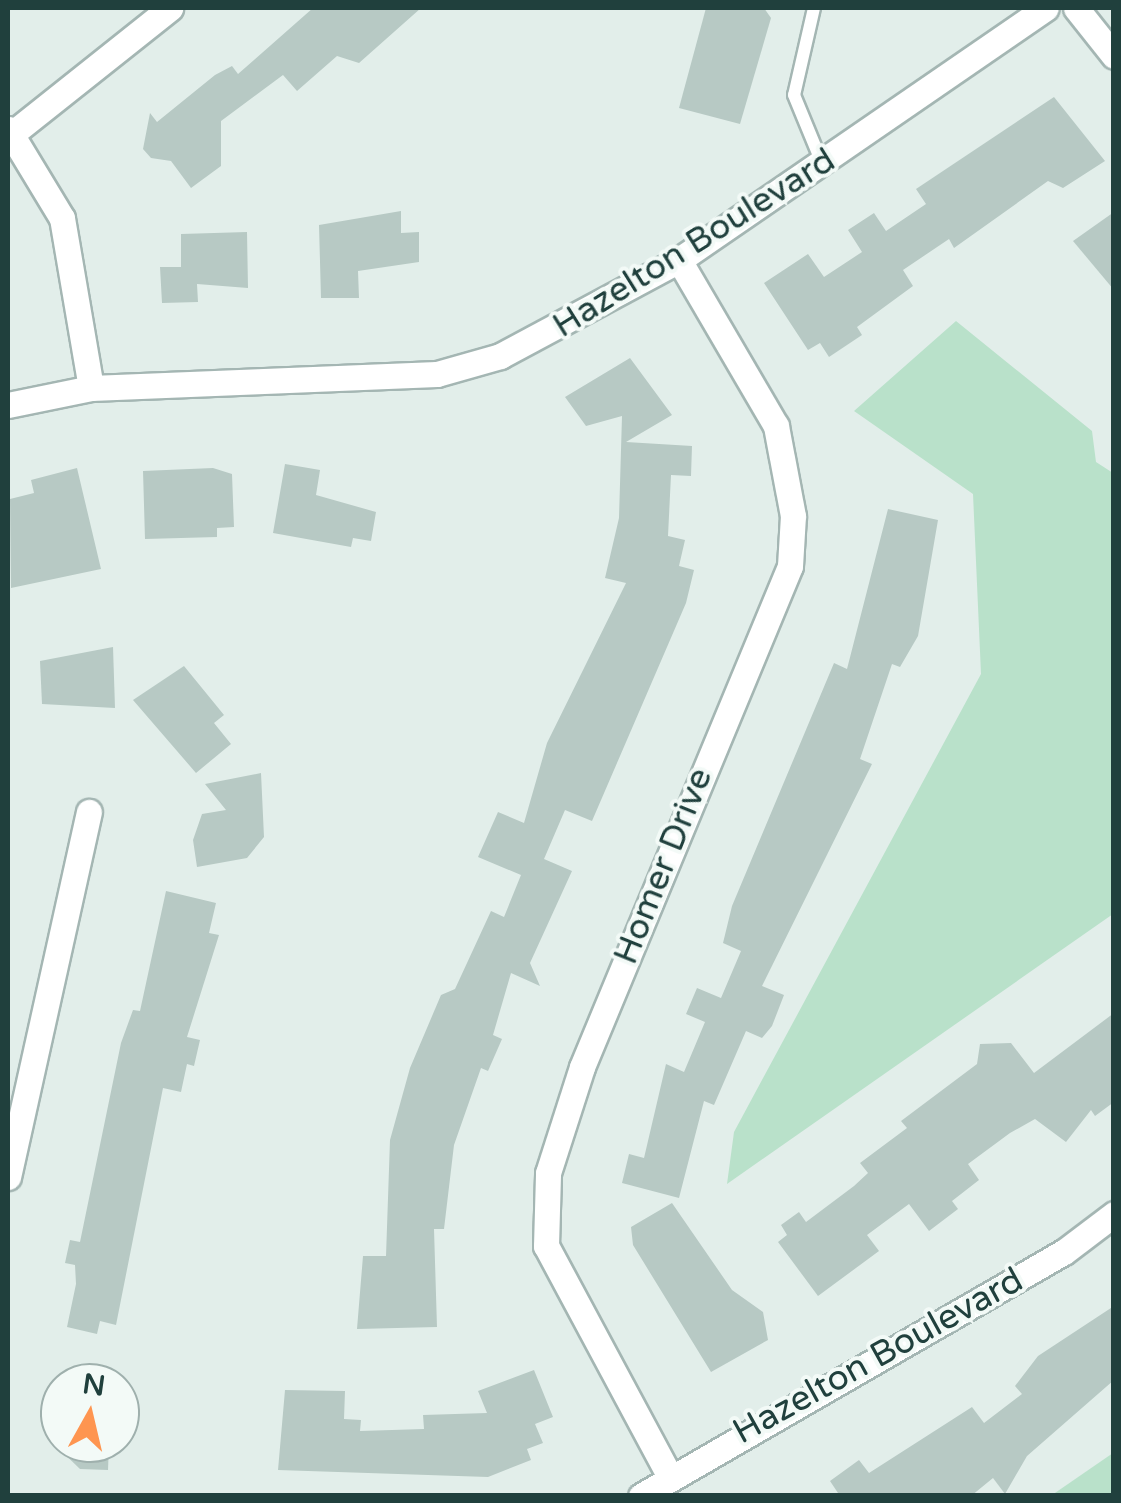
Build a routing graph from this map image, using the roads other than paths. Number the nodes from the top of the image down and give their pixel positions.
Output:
1 (170, 8) edge
2 (814, 8) edge
3 (1046, 8) edge
4 (1076, 8) edge
5 (1114, 56) edge
6 (10, 131) edge
7 (822, 163) junction
8 (679, 260) junction
9 (91, 388) junction
10 (8, 405) edge
11 (89, 812) dead end
12 (8, 1177) edge
13 (1114, 1214) edge
14 (669, 1474) junction
15 (641, 1496) edge

1 - 6 street
2 - 7 lane
3 - 7 street, Hazelton Boulevard
4 - 5 street
6 - 9 street
7 - 8 street, Hazelton Boulevard
8 - 9 street, Hazelton Boulevard
8 - 14 street, Homer Drive
9 - 10 street, Hazelton Boulevard
11 - 12 street
13 - 14 street, Hazelton Boulevard
14 - 15 street, Hazelton Boulevard

